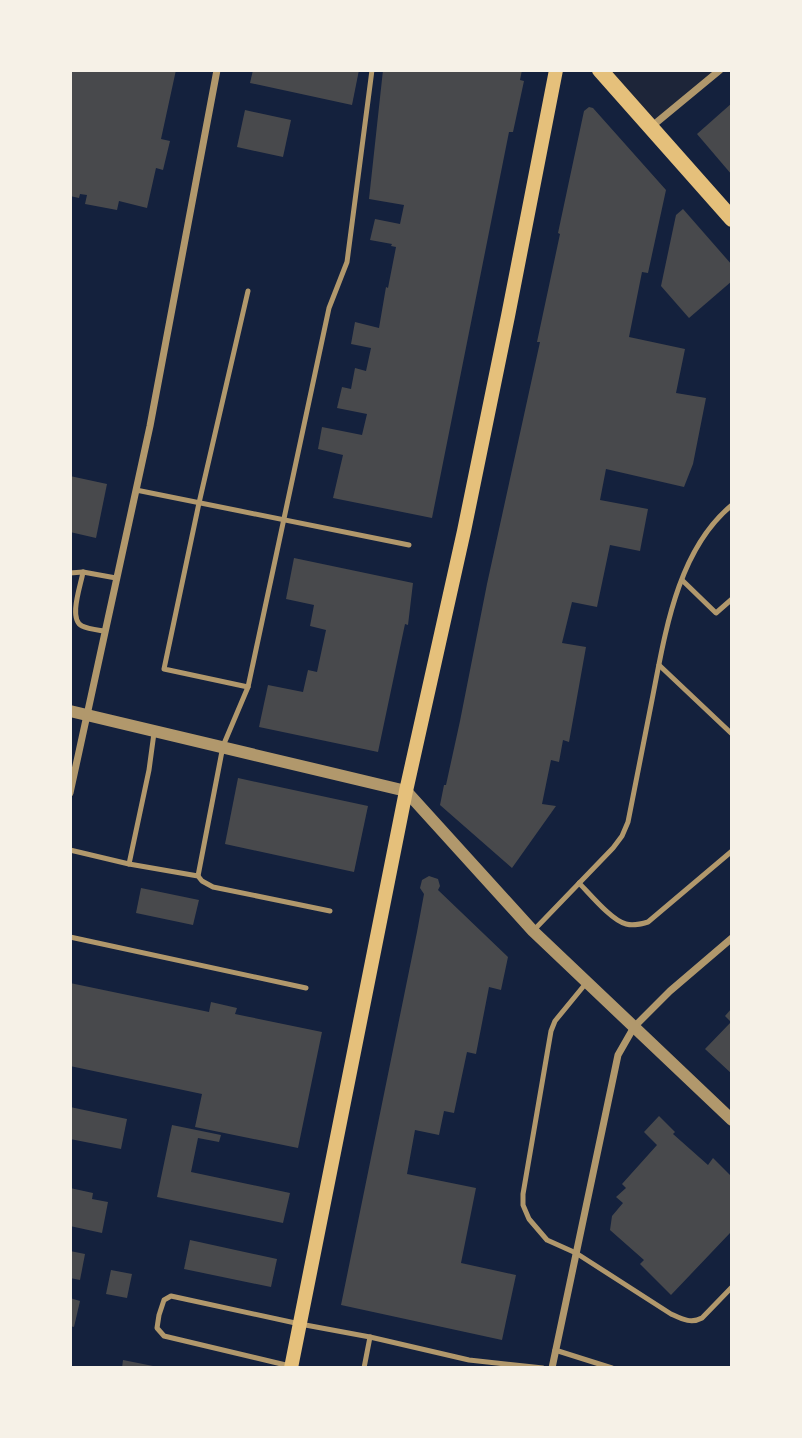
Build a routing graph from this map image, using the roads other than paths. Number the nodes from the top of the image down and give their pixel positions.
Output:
1 (218, 70) edge
2 (372, 70) edge
3 (555, 70) edge
4 (600, 70) edge
5 (720, 70) edge
6 (650, 128) junction
7 (732, 219) edge
8 (248, 291) dead end
9 (136, 490) junction
10 (199, 503) junction
11 (732, 505) edge
12 (283, 520) junction
13 (409, 545) dead end
14 (83, 572) junction
15 (70, 573) edge
16 (116, 578) junction
17 (682, 580) junction
18 (732, 599) edge
19 (104, 631) junction
20 (659, 665) junction
21 (248, 687) junction
22 (70, 711) edge
23 (86, 714) junction
24 (155, 730) junction
25 (732, 734) edge
26 (223, 746) junction
27 (406, 791) junction
28 (70, 793) edge
29 (70, 850) edge
30 (732, 850) edge
31 (129, 864) junction
32 (198, 876) junction
33 (579, 883) junction
34 (330, 911) dead end
35 (534, 931) junction
36 (70, 937) edge
37 (732, 938) edge
38 (587, 982) junction
39 (306, 988) dead end
40 (634, 1027) junction
41 (732, 1120) edge
42 (576, 1254) junction
43 (732, 1287) edge
44 (300, 1324) junction
45 (370, 1337) junction
46 (555, 1350) junction
47 (469, 1360) junction
48 (291, 1367) edge
49 (364, 1368) edge
50 (467, 1368) edge
51 (543, 1368) edge
52 (552, 1368) edge
53 (612, 1368) edge

1 - 9 street
2 - 12 lane
3 - 27 main road
4 - 6 main road
5 - 6 street
6 - 7 main road
8 - 10 lane
9 - 10 lane
9 - 16 street
10 - 12 lane
10 - 21 lane
11 - 17 lane
12 - 13 lane
12 - 21 lane
14 - 15 lane
14 - 16 lane
14 - 19 lane
16 - 19 street
17 - 18 lane
17 - 20 lane
19 - 23 street
20 - 25 lane
20 - 33 lane
21 - 26 lane
22 - 23 street
23 - 24 street
23 - 28 street
24 - 26 street
24 - 31 lane
26 - 27 street
26 - 32 lane
27 - 35 street
27 - 44 main road
29 - 31 lane
30 - 33 lane
31 - 32 lane
32 - 34 lane
33 - 35 lane
35 - 38 street
36 - 39 lane
37 - 40 street
38 - 40 street
38 - 42 lane
40 - 41 street
40 - 42 street
42 - 43 lane
42 - 46 street
44 - 45 lane
44 - 48 main road
44 - 48 lane
45 - 47 lane
45 - 49 lane
46 - 52 street
46 - 53 lane
47 - 50 lane
47 - 51 lane

